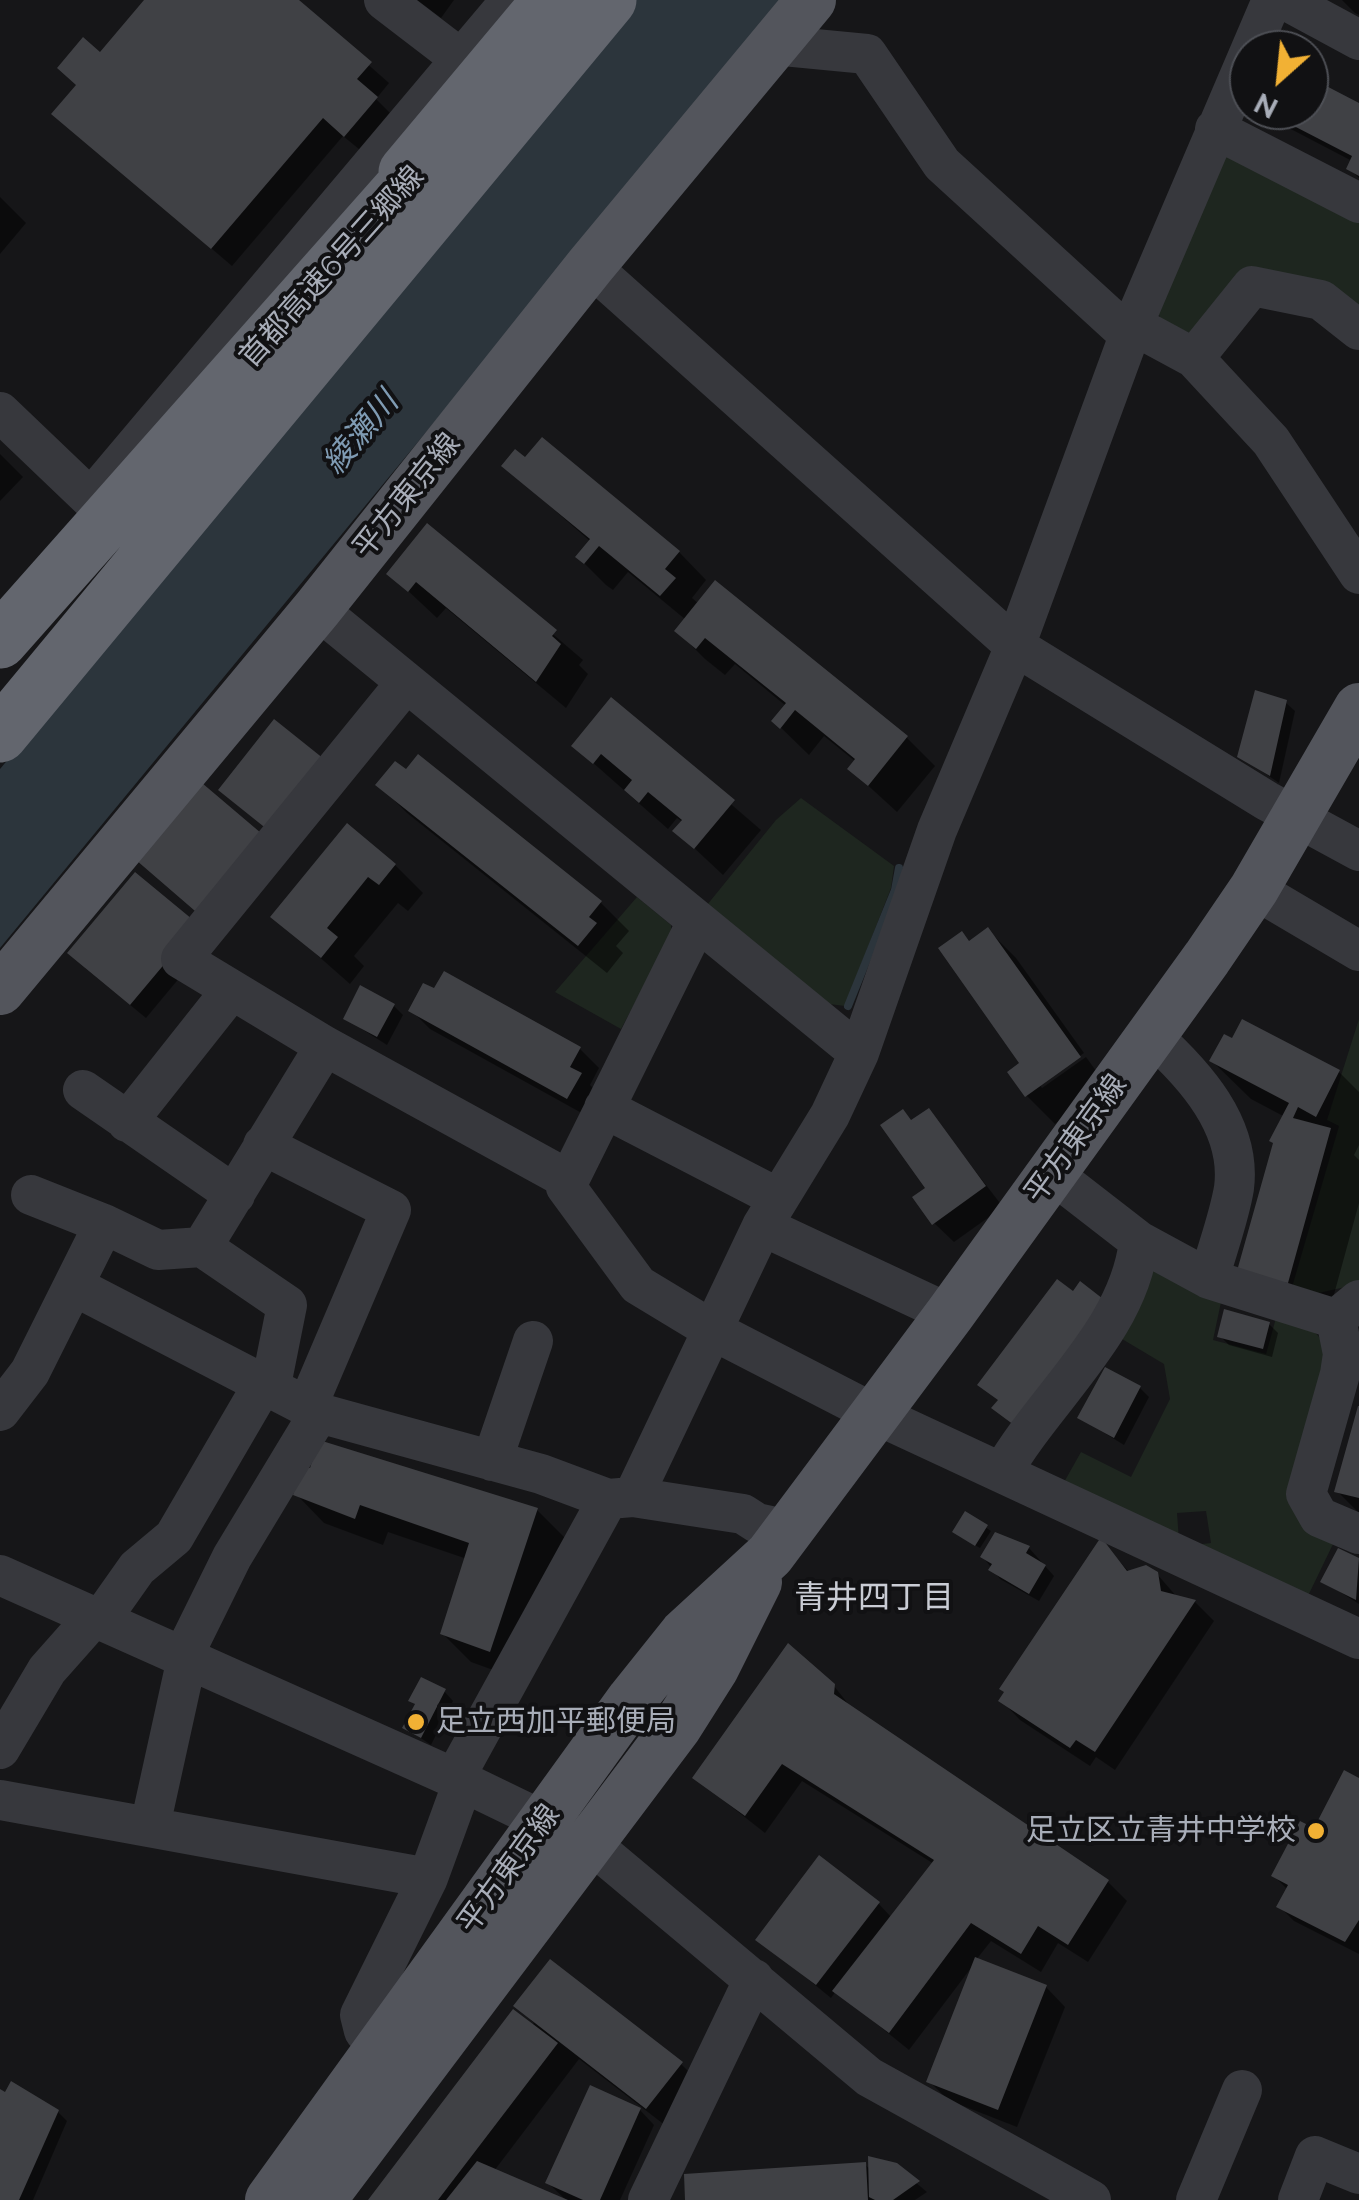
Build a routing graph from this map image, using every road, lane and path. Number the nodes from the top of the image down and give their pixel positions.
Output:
1 (384, 0) edge
2 (511, 0) edge
3 (550, 0) edge
4 (569, 0) edge
5 (609, 0) edge
6 (812, 0) edge
7 (1272, 0) edge
8 (1284, 0) edge
9 (1359, 40) edge
10 (773, 45) junction
11 (461, 59) junction
12 (518, 106) junction
13 (1214, 129) junction
14 (1359, 203) edge
15 (590, 266) junction
16 (1131, 330) junction
17 (1359, 330) edge
18 (1194, 358) junction
19 (0, 412) edge
20 (91, 500) junction
21 (1359, 574) edge
22 (0, 599) edge
23 (317, 609) junction
24 (0, 643) edge
25 (1015, 646) junction
26 (405, 684) junction
27 (0, 696) edge
28 (1359, 708) edge
29 (0, 734) edge
30 (1296, 817) junction
31 (1359, 851) edge
32 (1254, 888) junction
33 (697, 922) junction
34 (1359, 950) edge
35 (0, 990) edge
36 (230, 992) junction
37 (1152, 1036) junction
38 (325, 1046) junction
39 (859, 1053) junction
40 (82, 1090) dead end
41 (604, 1108) junction
42 (127, 1122) junction
43 (263, 1145) junction
44 (1050, 1172) junction
45 (569, 1180) junction
46 (32, 1195) dead end
47 (235, 1196) junction
48 (770, 1212) junction
49 (104, 1224) junction
50 (1139, 1241) junction
51 (202, 1247) junction
52 (1209, 1279) junction
53 (74, 1286) junction
54 (1348, 1309) edge
55 (950, 1314) junction
56 (714, 1331) junction
57 (533, 1341) dead end
58 (266, 1388) junction
59 (313, 1410) junction
60 (0, 1411) edge
61 (876, 1414) junction
62 (492, 1461) junction
63 (1002, 1473) junction
64 (621, 1498) junction
65 (1359, 1534) edge
66 (779, 1542) junction
67 (0, 1575) edge
68 (98, 1618) junction
69 (1359, 1639) edge
70 (187, 1659) junction
71 (0, 1749) edge
72 (458, 1780) junction
73 (0, 1800) edge
74 (544, 1822) junction
75 (150, 1826) junction
76 (591, 1844) junction
77 (428, 1878) junction
78 (754, 1979) junction
79 (378, 2047) junction
80 (1242, 2090) dead end
81 (1359, 2174) edge
82 (270, 2200) edge
83 (321, 2200) edge
84 (648, 2200) edge
85 (1091, 2200) edge
86 (1196, 2200) edge
87 (1298, 2200) edge

1 - 11 street
2 - 11 street
3 - 24 highway, 首都高速6号三郷線
4 - 24 highway, 首都高速6号三郷線
5 - 12 highway
6 - 10 main road, 平方東京線
7 - 13 street
8 - 9 street
10 - 15 main road, 平方東京線
10 - 16 street
11 - 20 street
12 - 27 highway
12 - 29 highway
13 - 14 street
13 - 16 street
15 - 23 main road, 平方東京線
15 - 25 street
16 - 18 street
16 - 25 street
17 - 18 street
18 - 21 street
19 - 20 street
20 - 22 street
23 - 26 street
23 - 35 main road, 平方東京線
25 - 30 street
25 - 39 street
26 - 33 street
26 - 36 street
28 - 30 main road, 平方東京線
30 - 31 street
30 - 32 main road, 平方東京線
32 - 34 street
32 - 37 main road, 平方東京線
33 - 39 street
33 - 41 street
36 - 38 street
36 - 42 street
37 - 44 main road, 平方東京線
37 - 52 street
38 - 43 street
38 - 45 street
39 - 48 street
40 - 42 street
41 - 45 street
41 - 48 street
42 - 47 street
43 - 47 street
43 - 59 street
44 - 50 street
44 - 55 main road, 平方東京線
45 - 56 street
46 - 49 street
47 - 51 street
48 - 55 street
48 - 56 street
49 - 51 street
49 - 53 street
50 - 52 street
50 - 63 street
51 - 58 street
52 - 54 street
53 - 58 street
53 - 60 street
54 - 65 street
55 - 61 main road, 平方東京線
56 - 61 street
56 - 64 street
57 - 62 street
58 - 59 street
58 - 68 street
59 - 62 street
59 - 70 street
61 - 63 street
61 - 66 main road, 平方東京線
62 - 64 street
63 - 69 street
64 - 66 street
64 - 72 street
66 - 74 main road, 平方東京線
66 - 76 main road, 平方東京線
67 - 68 street
68 - 70 street
68 - 71 street
70 - 72 street
70 - 75 street
72 - 74 street
72 - 77 street
73 - 75 street
74 - 76 street
74 - 79 main road, 平方東京線
75 - 77 street
76 - 78 street
76 - 83 main road, 平方東京線
77 - 79 street
78 - 84 street
78 - 85 street
79 - 82 main road, 平方東京線
80 - 86 street
81 - 87 street

